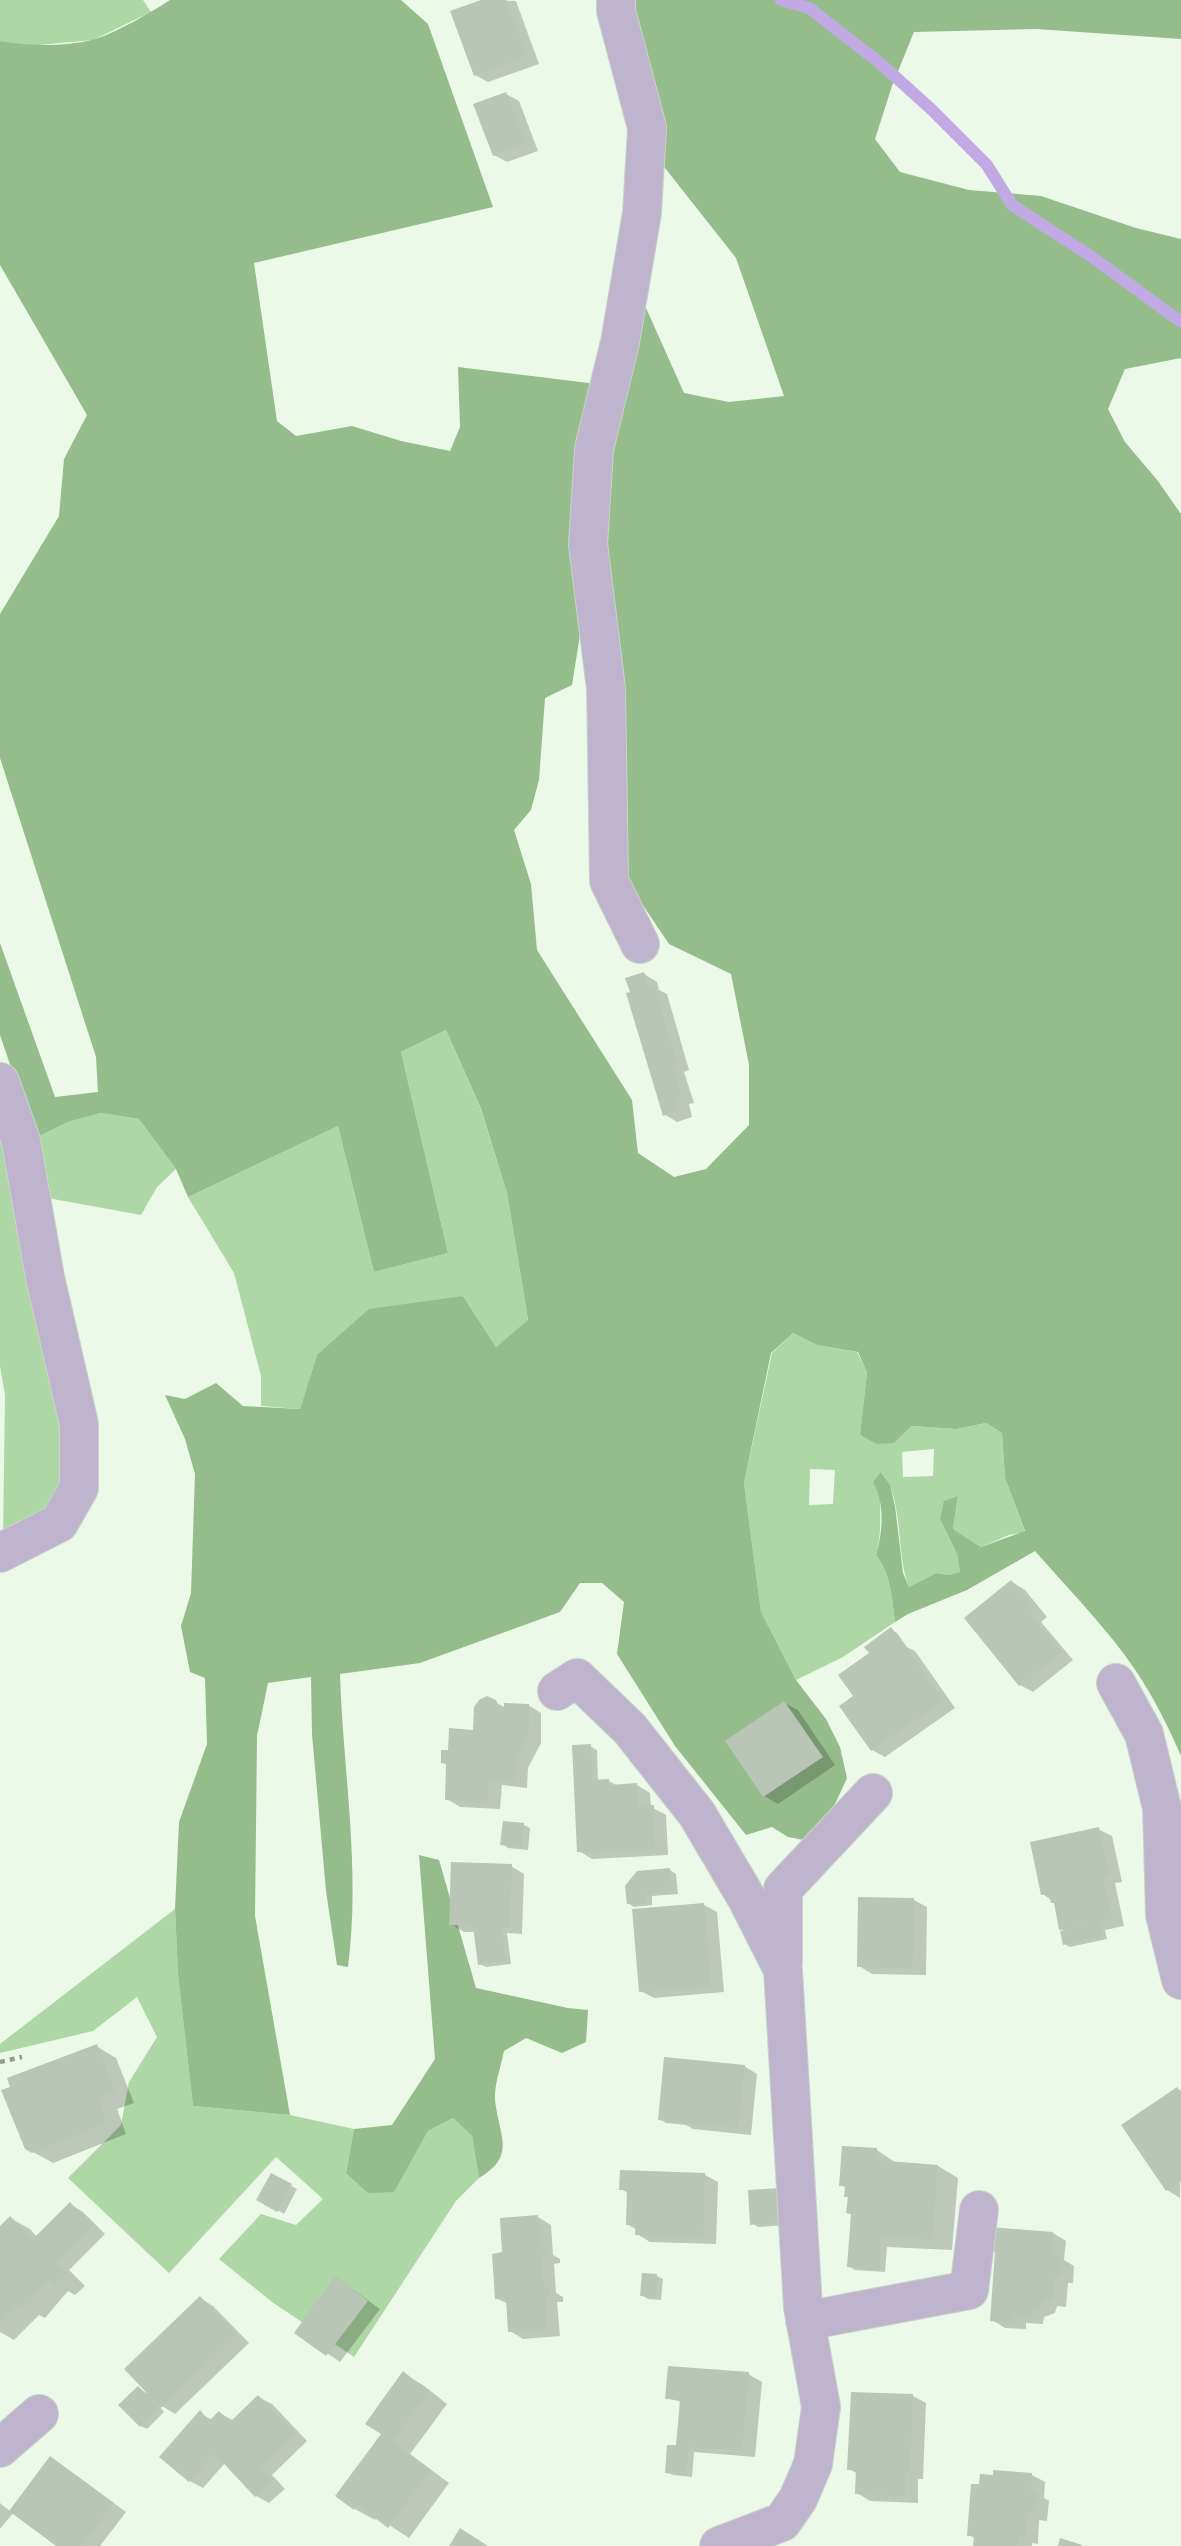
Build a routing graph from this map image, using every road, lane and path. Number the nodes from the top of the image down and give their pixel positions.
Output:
1 (616, 0) edge
2 (640, 944) dead end
3 (0, 1082) edge
4 (0, 1553) edge
5 (1116, 1683) dead end
6 (557, 1691) dead end
7 (873, 1793) dead end
8 (783, 1970) junction
9 (1181, 1980) edge
10 (22, 2057) dead end
11 (0, 2062) edge
12 (978, 2210) dead end
13 (806, 2321) junction
14 (39, 2414) dead end
15 (0, 2448) edge
16 (719, 2546) edge

1 - 2 street
3 - 4 street
5 - 9 street
6 - 8 street
7 - 8 street
8 - 13 street
10 - 11 path
12 - 13 street
13 - 16 street
14 - 15 street

